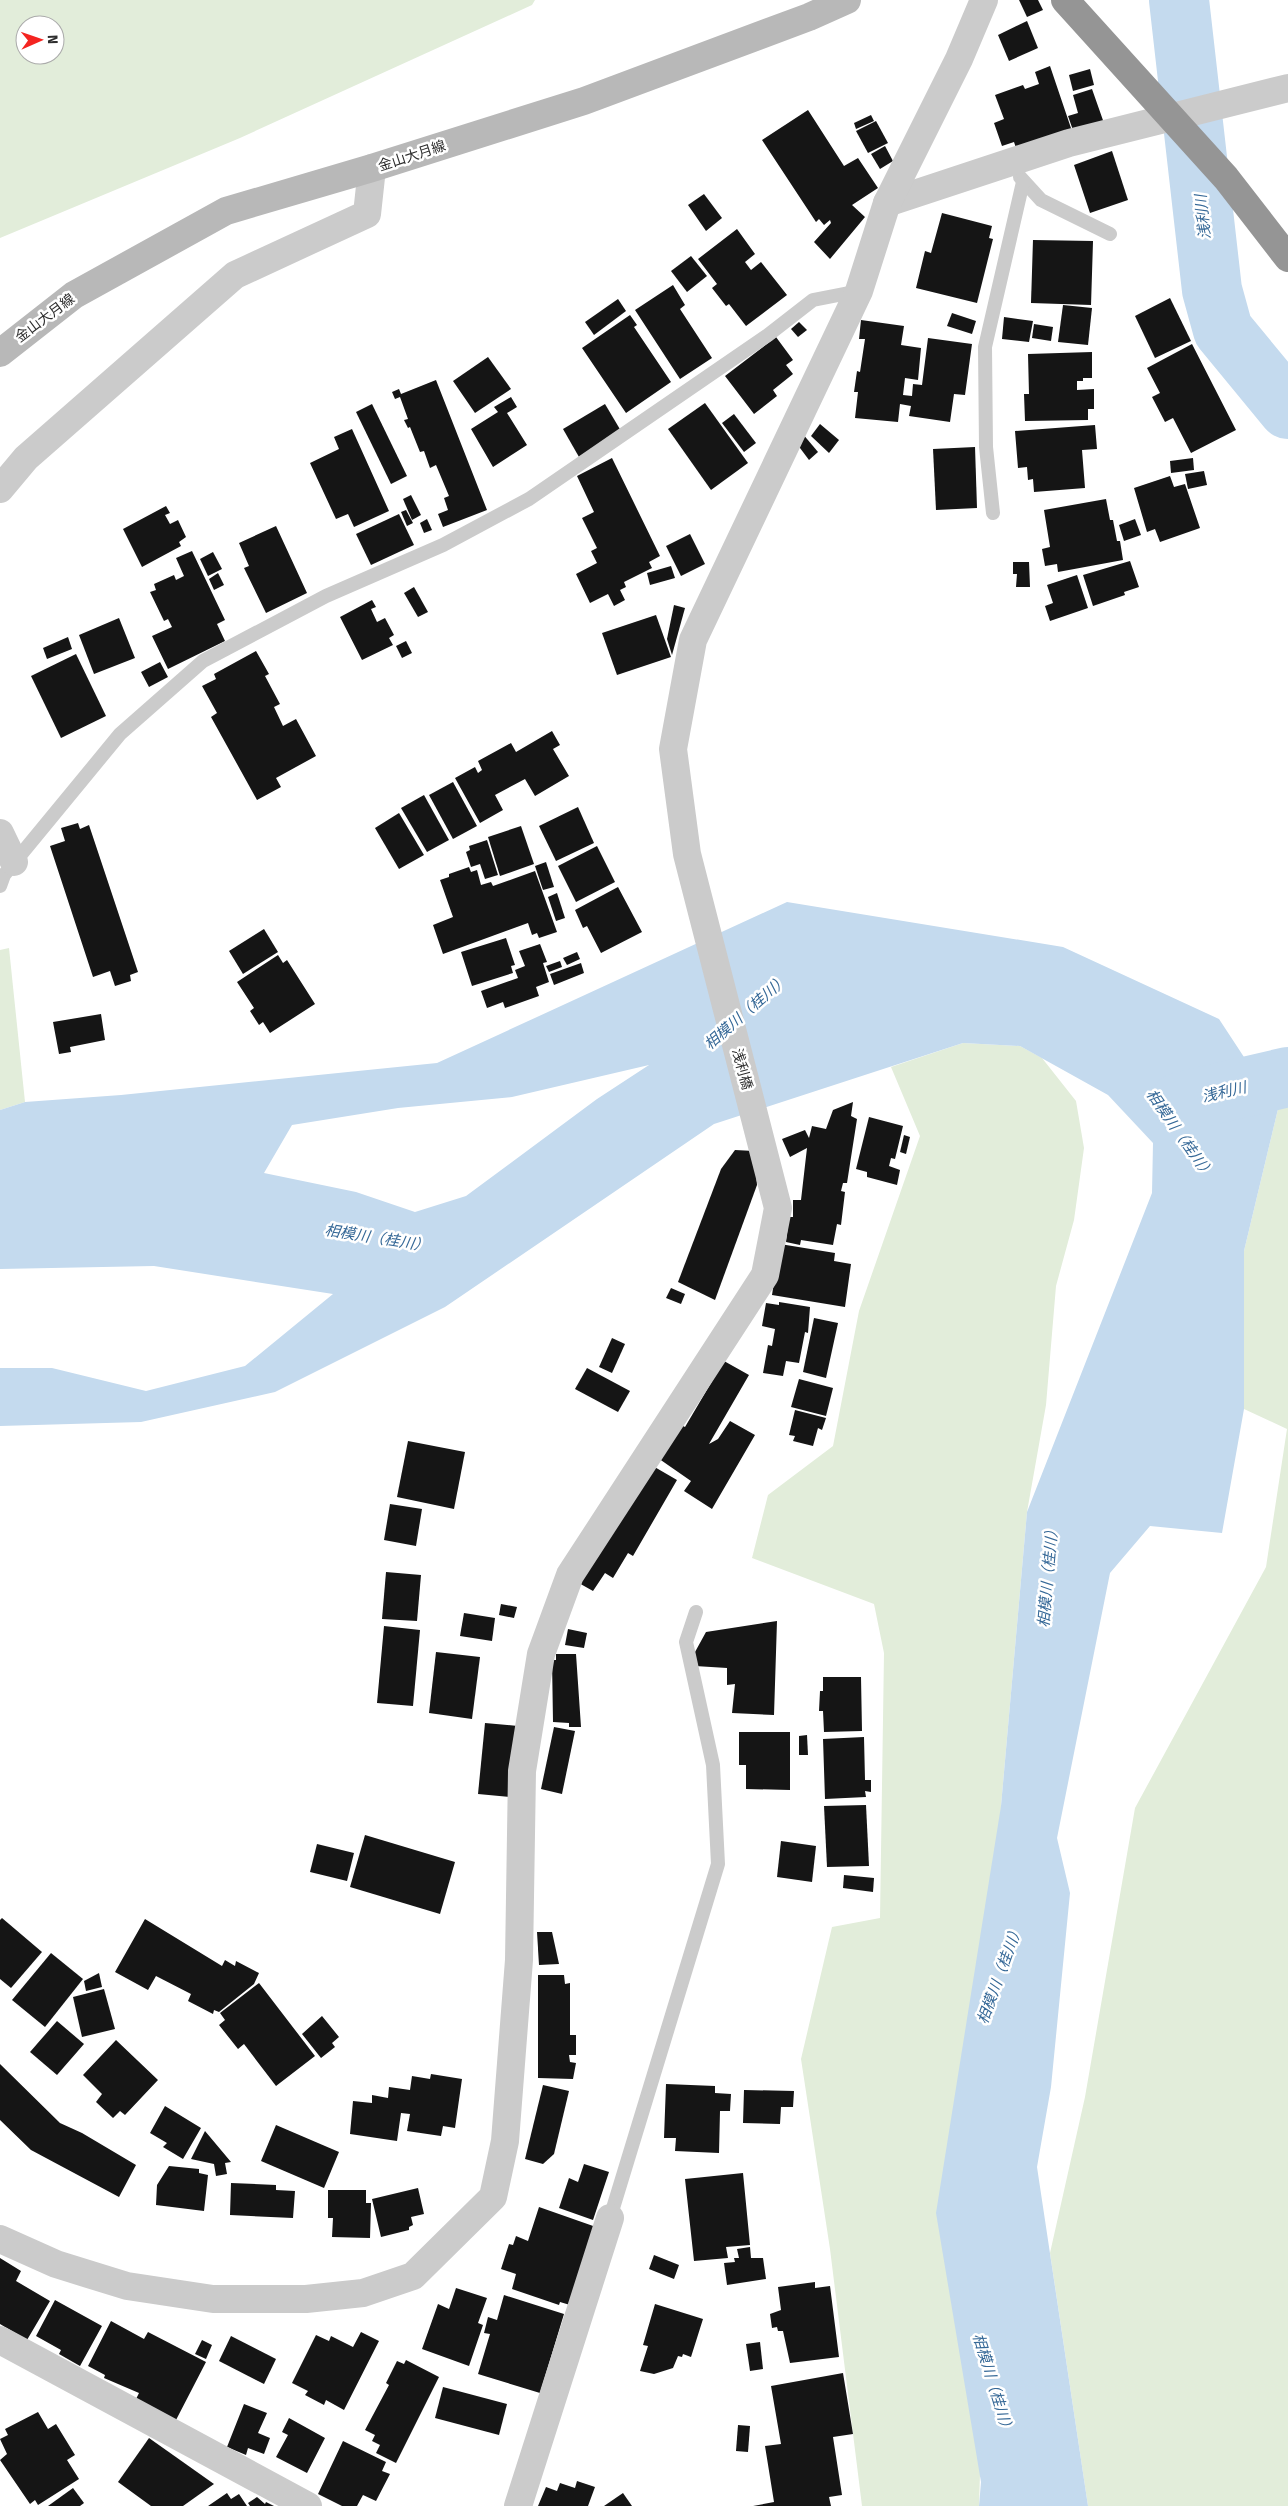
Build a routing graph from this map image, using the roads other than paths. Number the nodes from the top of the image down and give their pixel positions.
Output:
1 (847, 0) edge
2 (984, 0) edge
3 (1065, 0) edge
4 (1288, 88) edge
5 (372, 168) junction
6 (1016, 173) junction
7 (887, 203) junction
8 (1110, 234) dead end
9 (1288, 258) edge
10 (859, 291) junction
11 (0, 353) edge
12 (0, 489) edge
13 (993, 513) dead end
14 (0, 832) edge
15 (14, 862) junction
16 (0, 886) edge
17 (696, 1612) dead end
18 (610, 2218) joint
19 (0, 2239) edge
20 (0, 2340) edge
21 (308, 2506) edge
22 (518, 2506) edge

1 - 5 main road, 金山大月線
2 - 7 street, 浅利橋
3 - 9 highway, bridge
4 - 6 street
5 - 11 main road, 金山大月線
5 - 12 street
6 - 7 street
6 - 8 lane
6 - 13 lane
7 - 10 street, 浅利橋
10 - 15 lane
10 - 19 street, 浅利橋
14 - 15 street
15 - 16 lane
17 - 18 lane
18 - 22 street
20 - 21 street

